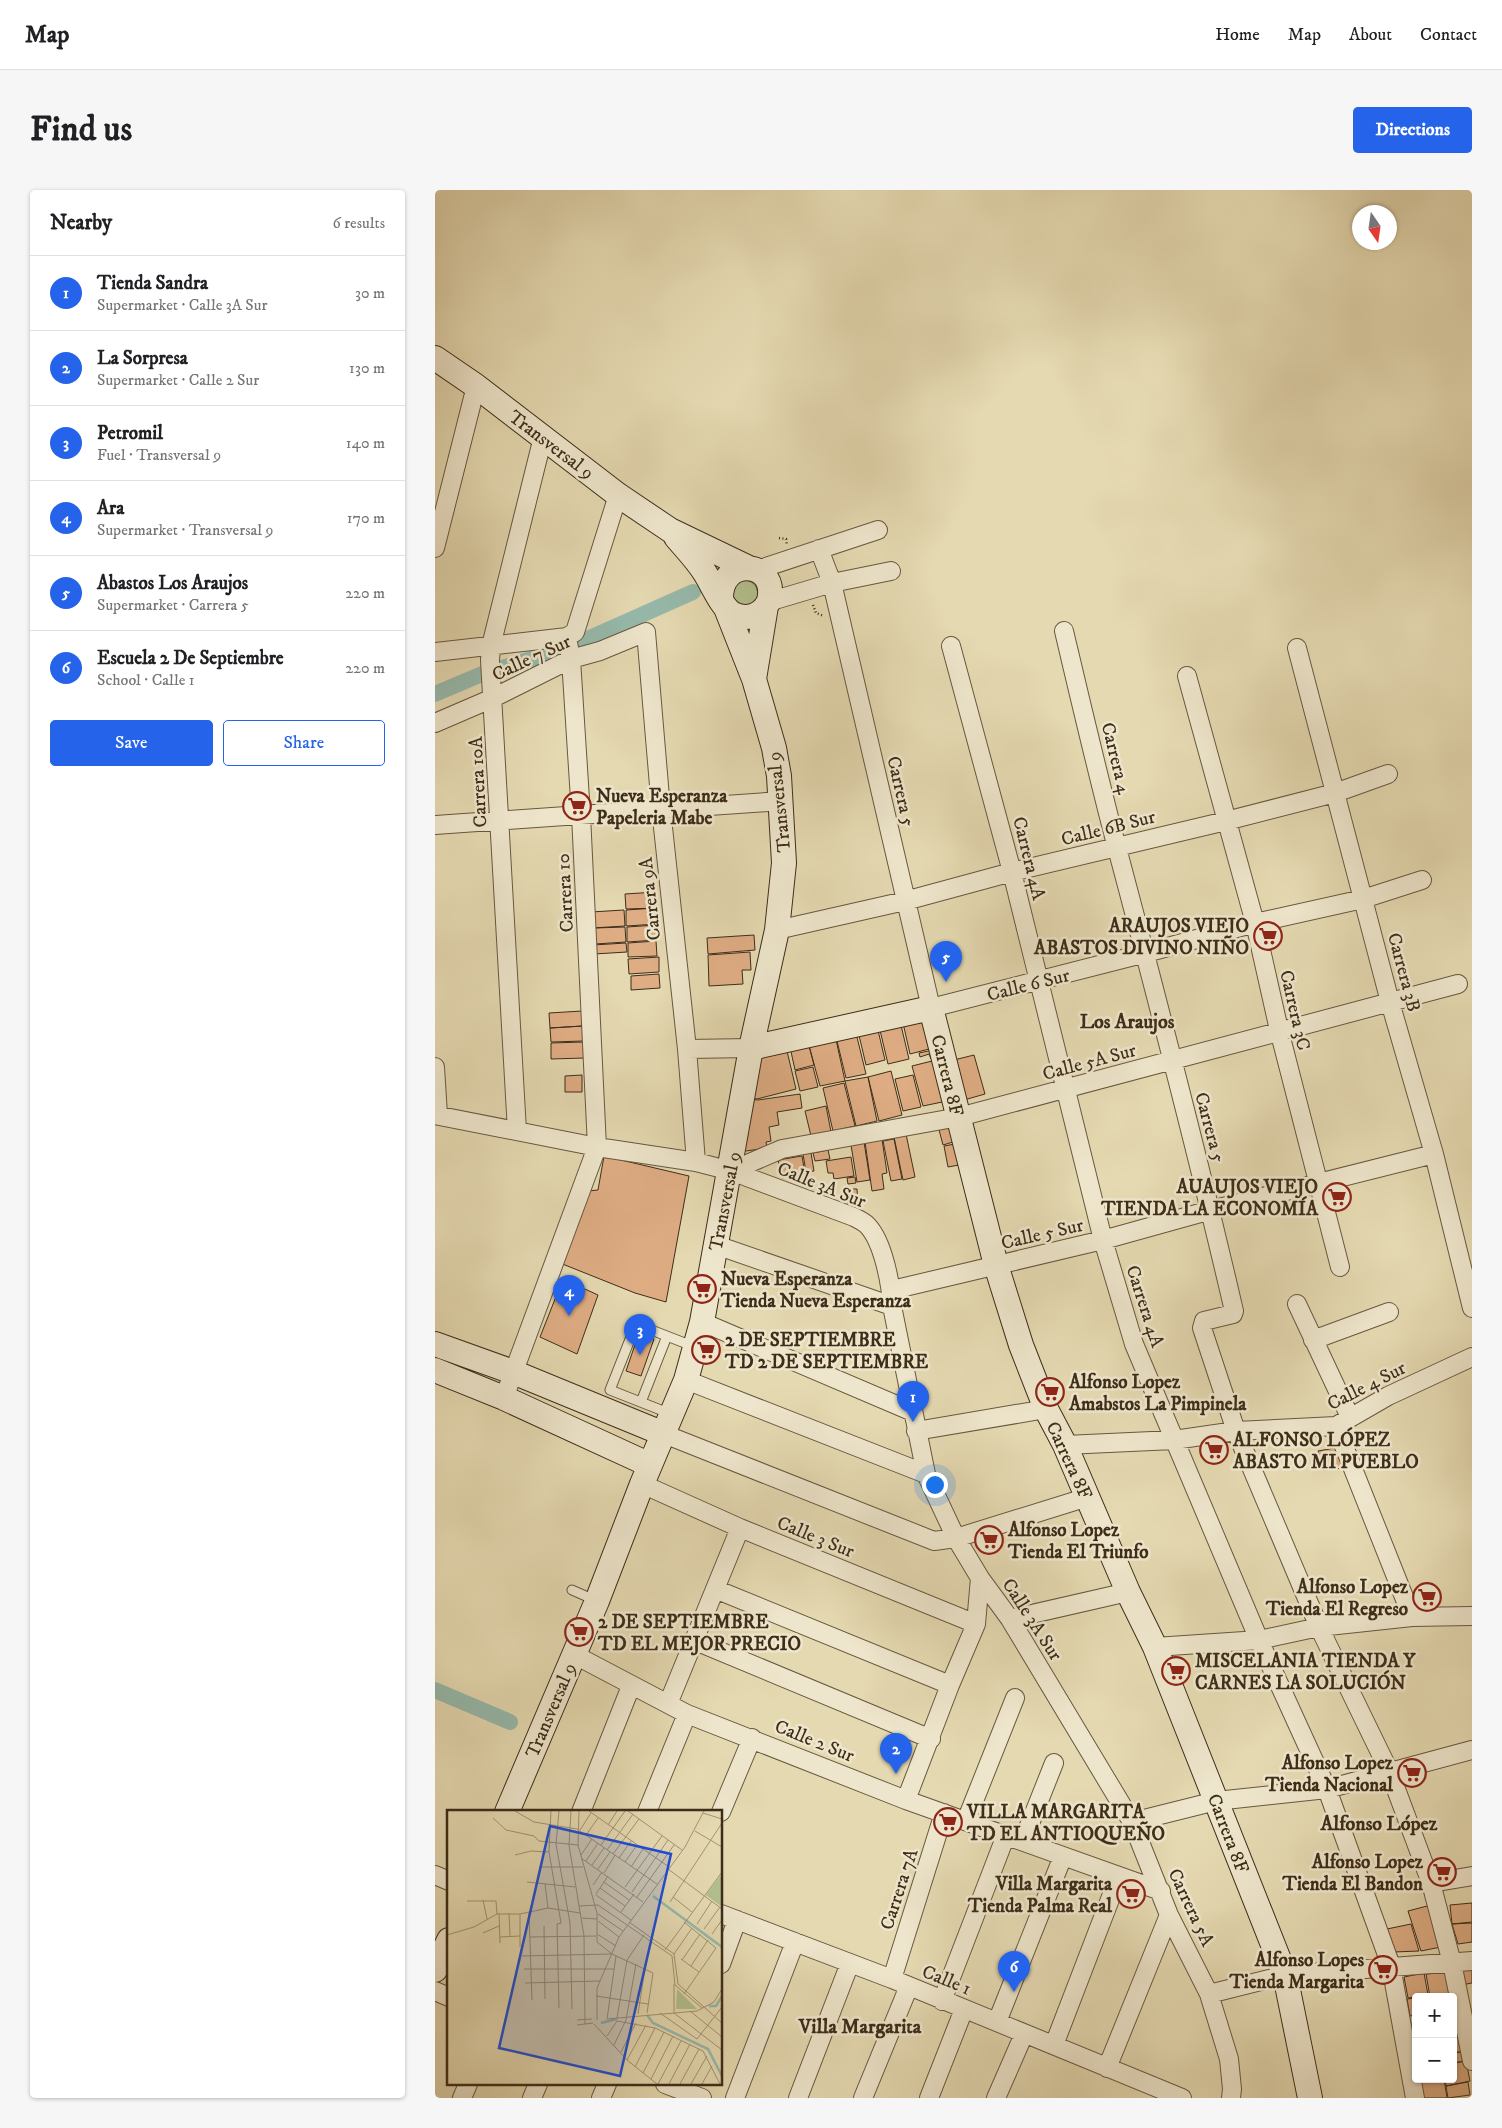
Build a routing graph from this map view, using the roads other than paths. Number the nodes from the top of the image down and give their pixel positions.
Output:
1 (435, 358) edge
2 (476, 386) junction
3 (543, 437) junction
4 (618, 495) junction
5 (670, 530) junction
6 (878, 530) dead end
7 (435, 548) edge
8 (819, 549) junction
9 (753, 569) junction
10 (891, 571) dead end
11 (832, 583) junction
12 (724, 603) junction
13 (767, 604) junction
14 (1064, 631) dead end
15 (646, 632) joint
16 (570, 646) junction
17 (951, 646) dead end
18 (1297, 648) dead end
19 (435, 652) edge
20 (491, 653) junction
21 (1187, 676) dead end
22 (754, 680) junction
23 (492, 690) junction
24 (435, 723) edge
25 (1388, 774) dead end
26 (1335, 793) junction
27 (782, 801) junction
28 (661, 809) junction
29 (581, 815) junction
30 (500, 821) junction
31 (1226, 821) junction
32 (435, 825) edge
33 (1116, 847) junction
34 (1012, 872) junction
35 (1422, 880) dead end
36 (1363, 899) junction
37 (905, 901) junction
38 (1255, 923) junction
39 (777, 930) junction
40 (1146, 953) junction
41 (1038, 981) junction
42 (1458, 984) dead end
43 (1390, 1002) junction
44 (931, 1008) junction
45 (1279, 1030) junction
46 (751, 1048) junction
47 (687, 1049) junction
48 (1171, 1060) junction
49 (435, 1067) edge
50 (1066, 1089) junction
51 (437, 1115) edge
52 (959, 1117) junction
53 (517, 1131) junction
54 (597, 1147) junction
55 (1434, 1154) junction
56 (695, 1162) junction
57 (731, 1171) junction
58 (1318, 1183) junction
59 (1211, 1210) junction
60 (1103, 1240) junction
61 (716, 1245) junction
62 (996, 1266) junction
63 (1340, 1267) dead end
64 (892, 1298) junction
65 (1297, 1304) dead end
66 (1472, 1308) edge
67 (1389, 1312) dead end
68 (702, 1322) junction
69 (667, 1336) junction
70 (1313, 1340) junction
71 (435, 1344) edge
72 (695, 1346) junction
73 (1472, 1357) edge
74 (435, 1370) edge
75 (513, 1372) junction
76 (686, 1380) junction
77 (504, 1398) junction
78 (641, 1402) junction
79 (1046, 1409) junction
80 (913, 1412) junction
81 (1343, 1422) junction
82 (668, 1424) junction
83 (916, 1431) junction
84 (1236, 1431) junction
85 (1174, 1440) junction
86 (1065, 1445) junction
87 (646, 1474) junction
88 (926, 1474) junction
89 (1088, 1497) junction
90 (740, 1528) junction
91 (956, 1538) junction
92 (980, 1578) junction
93 (715, 1589) junction
94 (571, 1590) dead end
95 (1128, 1592) junction
96 (597, 1601) junction
97 (1472, 1616) edge
98 (1412, 1617) junction
99 (1010, 1619) junction
100 (976, 1624) junction
101 (1319, 1627) junction
102 (693, 1640) junction
103 (1259, 1640) junction
104 (1155, 1647) junction
105 (573, 1654) junction
106 (950, 1684) junction
107 (631, 1686) junction
108 (1015, 1698) dead end
109 (668, 1704) junction
110 (687, 1714) junction
111 (752, 1738) junction
112 (931, 1739) junction
113 (1472, 1750) edge
114 (1054, 1763) dead end
115 (1390, 1773) junction
116 (1327, 1789) junction
117 (906, 1800) junction
118 (1216, 1800) junction
119 (508, 1810) edge
120 (582, 1810) edge
121 (648, 1810) edge
122 (722, 1810) edge
123 (944, 1813) junction
124 (966, 1820) junction
125 (1132, 1822) junction
126 (1006, 1835) junction
127 (1023, 1841) junction
128 (1063, 1856) junction
129 (435, 1875) edge
130 (1119, 1876) junction
131 (1472, 1876) edge
132 (447, 1880) edge
133 (1431, 1883) junction
134 (1161, 1891) junction
135 (1169, 1915) junction
136 (729, 1917) edge
137 (795, 1942) junction
138 (447, 1944) edge
139 (723, 1952) edge
140 (1472, 1961) edge
141 (850, 1963) junction
142 (1452, 1963) junction
143 (1391, 1966) junction
144 (436, 1967) edge
145 (1285, 1975) junction
146 (892, 1979) junction
147 (909, 1986) junction
148 (435, 1991) edge
149 (1209, 1994) junction
150 (447, 1996) edge
151 (942, 2001) junction
152 (964, 2009) junction
153 (997, 2022) junction
154 (1024, 2034) junction
155 (1054, 2045) junction
156 (1472, 2061) edge
157 (1107, 2068) junction
158 (467, 2086) edge
159 (537, 2086) edge
160 (606, 2086) edge
161 (673, 2086) edge
162 (1163, 2094) edge
163 (462, 2098) edge
164 (532, 2098) edge
165 (601, 2098) edge
166 (702, 2098) edge
167 (735, 2098) edge
168 (798, 2098) edge
169 (863, 2098) edge
170 (929, 2098) edge
171 (996, 2098) edge
172 (1182, 2098) edge
173 (1231, 2098) edge
174 (1310, 2098) edge
175 (1415, 2098) edge

1 - 2 street, Transversal 9
2 - 3 street, Transversal 9
2 - 7 street
3 - 4 street, Transversal 9
3 - 20 street, Carrera 10A
4 - 5 street, Transversal 9
4 - 16 street, Carrera 10
5 - 9 street, Transversal 9
5 - 12 street, Transversal 9
6 - 8 street
8 - 9 street
8 - 11 street, Carrera 5
9 - 12 street
9 - 13 street
10 - 11 street
11 - 13 street
11 - 37 street, Carrera 5
12 - 13 street
12 - 22 street, Transversal 9
13 - 22 street, Transversal 9
14 - 33 street, Carrera 4
15 - 16 street, Calle 7 Sur
15 - 28 street, Carrera 9A
16 - 20 street, Calle 7 Sur
16 - 23 street, Calle 7 Sur
16 - 29 street, Carrera 10
17 - 34 street, Carrera 4A
18 - 26 street, Carrera 3B
19 - 20 street, Calle 7 Sur
20 - 23 street, Carrera 10A
21 - 31 street, Carrera 3C
22 - 27 street, Transversal 9
23 - 24 street, Calle 7 Sur
23 - 30 street, Carrera 10A
25 - 26 street, Calle 6B Sur
26 - 31 street, Calle 6B Sur
26 - 36 street, Carrera 3B
27 - 28 street
27 - 39 street, Transversal 9
28 - 29 street
28 - 47 street, Carrera 9A
29 - 30 street
29 - 54 street, Carrera 10
30 - 32 street
30 - 53 street, Carrera 10A
31 - 33 street, Calle 6B Sur
31 - 38 street, Carrera 3C
33 - 34 street, Calle 6B Sur
33 - 40 street, Carrera 4
34 - 37 street, Calle 6B Sur
34 - 41 street, Carrera 4A
35 - 36 street, Calle 6 Sur
36 - 38 street, Calle 6 Sur
36 - 43 street, Carrera 3B
37 - 39 street, Calle 6B Sur
37 - 44 street, Carrera 5
38 - 40 street, Calle 6 Sur
38 - 45 street, Carrera 3C
39 - 46 street, Transversal 9
40 - 41 street, Calle 6 Sur
40 - 48 street, Carrera 5
41 - 44 street, Calle 6 Sur
41 - 50 street, Carrera 4A
42 - 43 street, Calle 5A Sur
43 - 45 street, Calle 5A Sur
43 - 55 street, Carrera 3B
44 - 46 street, Calle 6 Sur
44 - 52 street, Carrera 8F
45 - 48 street, Calle 5A Sur
45 - 58 street, Carrera 3C
46 - 47 street, Calle 6 Sur
46 - 57 street, Transversal 9
47 - 56 street, Carrera 9A
48 - 50 street, Calle 5A Sur
48 - 59 street, Carrera 5
49 - 51 street
50 - 52 street, Calle 5A Sur
50 - 60 street, Carrera 4A
51 - 53 street, Calle 3A Sur
52 - 57 street, Calle 5A Sur
52 - 62 street, Carrera 8F
53 - 54 street, Calle 3A Sur
54 - 56 street, Calle 3A Sur
54 - 75 street
55 - 58 street, Calle 5 Sur
55 - 66 street, Carrera 3B
56 - 57 street, Calle 3A Sur
57 - 61 street, Transversal 9
57 - 64 street, Calle 3A Sur
58 - 59 street, Calle 5 Sur
58 - 63 street, Carrera 3C
59 - 60 street, Calle 5 Sur
59 - 84 street, Carrera 5
60 - 62 street, Calle 5 Sur
60 - 85 street, Carrera 4A
61 - 64 street
61 - 68 street, Transversal 9
62 - 64 street, Calle 5 Sur
62 - 79 street, Carrera 8F
64 - 80 street, Calle 3A Sur
65 - 70 street
67 - 70 street
68 - 72 street, Transversal 9
68 - 80 street
69 - 72 lane
69 - 78 lane
69 - 78 lane
70 - 81 street
71 - 75 street
72 - 76 street, Transversal 9
73 - 81 street, Calle 4 Sur
74 - 77 street
75 - 77 street
75 - 82 street
76 - 82 street, Transversal 9
76 - 88 street
77 - 87 street
78 - 82 lane
79 - 83 street
79 - 86 street, Carrera 8F
80 - 83 street, Calle 3A Sur
81 - 84 street, Calle 4 Sur
81 - 98 street
82 - 87 street, Transversal 9
82 - 91 street
83 - 88 street, Calle 3A Sur
84 - 85 street, Calle 4 Sur
84 - 101 street
85 - 86 street, Calle 4 Sur
85 - 103 street, Carrera 4A
86 - 89 street, Carrera 8F
87 - 90 street, Calle 3 Sur
87 - 96 street, Transversal 9
88 - 91 street, Calle 3A Sur
89 - 91 street
89 - 95 street, Carrera 8F
90 - 93 street
90 - 100 street, Calle 3 Sur
91 - 92 street, Calle 3A Sur
92 - 99 street, Calle 3A Sur
92 - 100 street
93 - 102 street
93 - 106 street
94 - 96 lane
95 - 99 street
95 - 104 street, Carrera 8F
96 - 105 street, Transversal 9
97 - 98 street
98 - 101 street
99 - 125 street, Calle 3A Sur
100 - 106 street
101 - 103 street
101 - 115 street
102 - 109 street
102 - 112 street
103 - 104 street
103 - 116 street, Carrera 4A
104 - 118 street, Carrera 8F
105 - 107 street, Calle 2 Sur
105 - 119 street, Transversal 9
106 - 112 street
107 - 109 street, Calle 2 Sur
107 - 120 street
108 - 124 street
109 - 110 street, Calle 2 Sur
110 - 111 street, Calle 2 Sur
110 - 121 street
111 - 117 street, Calle 2 Sur
111 - 122 street
112 - 117 street
113 - 115 street
114 - 127 street
115 - 116 street
115 - 133 street
116 - 118 street
116 - 143 street, Carrera 4A
117 - 123 street, Calle 2 Sur
118 - 125 street
118 - 145 street, Carrera 8F
123 - 124 street, Calle 2 Sur
123 - 146 street, Carrera 7A
124 - 126 street, Calle 2 Sur
125 - 134 street, Carrera 5A
126 - 127 street, Calle 2 Sur
126 - 151 street
127 - 128 street, Calle 2 Sur
128 - 130 street, Calle 2 Sur
128 - 153 street
129 - 132 street
130 - 134 street, Calle 2 Sur
130 - 155 street
131 - 133 street
133 - 142 street
134 - 135 street, Carrera 5A
135 - 149 street, Carrera 5A
135 - 157 street
136 - 137 street, Calle 1
136 - 139 street
137 - 141 street, Calle 1
137 - 167 street
138 - 144 street
140 - 142 street
141 - 146 street, Calle 1
141 - 168 street
142 - 143 street
142 - 156 street
143 - 145 street
143 - 175 street, Carrera 4A
145 - 149 street
145 - 174 street, Carrera 8F
146 - 147 street, Calle 1
147 - 151 street, Calle 1
147 - 169 street
148 - 150 street
149 - 173 street, Carrera 5A
151 - 152 street, Calle 1
152 - 153 street, Calle 1
152 - 170 street
153 - 154 street, Calle 1
154 - 155 street, Calle 1
154 - 171 street
155 - 157 street, Calle 1
157 - 162 street, Calle 1
158 - 163 street
159 - 164 street
160 - 165 street
161 - 166 street
162 - 172 street, Calle 1

